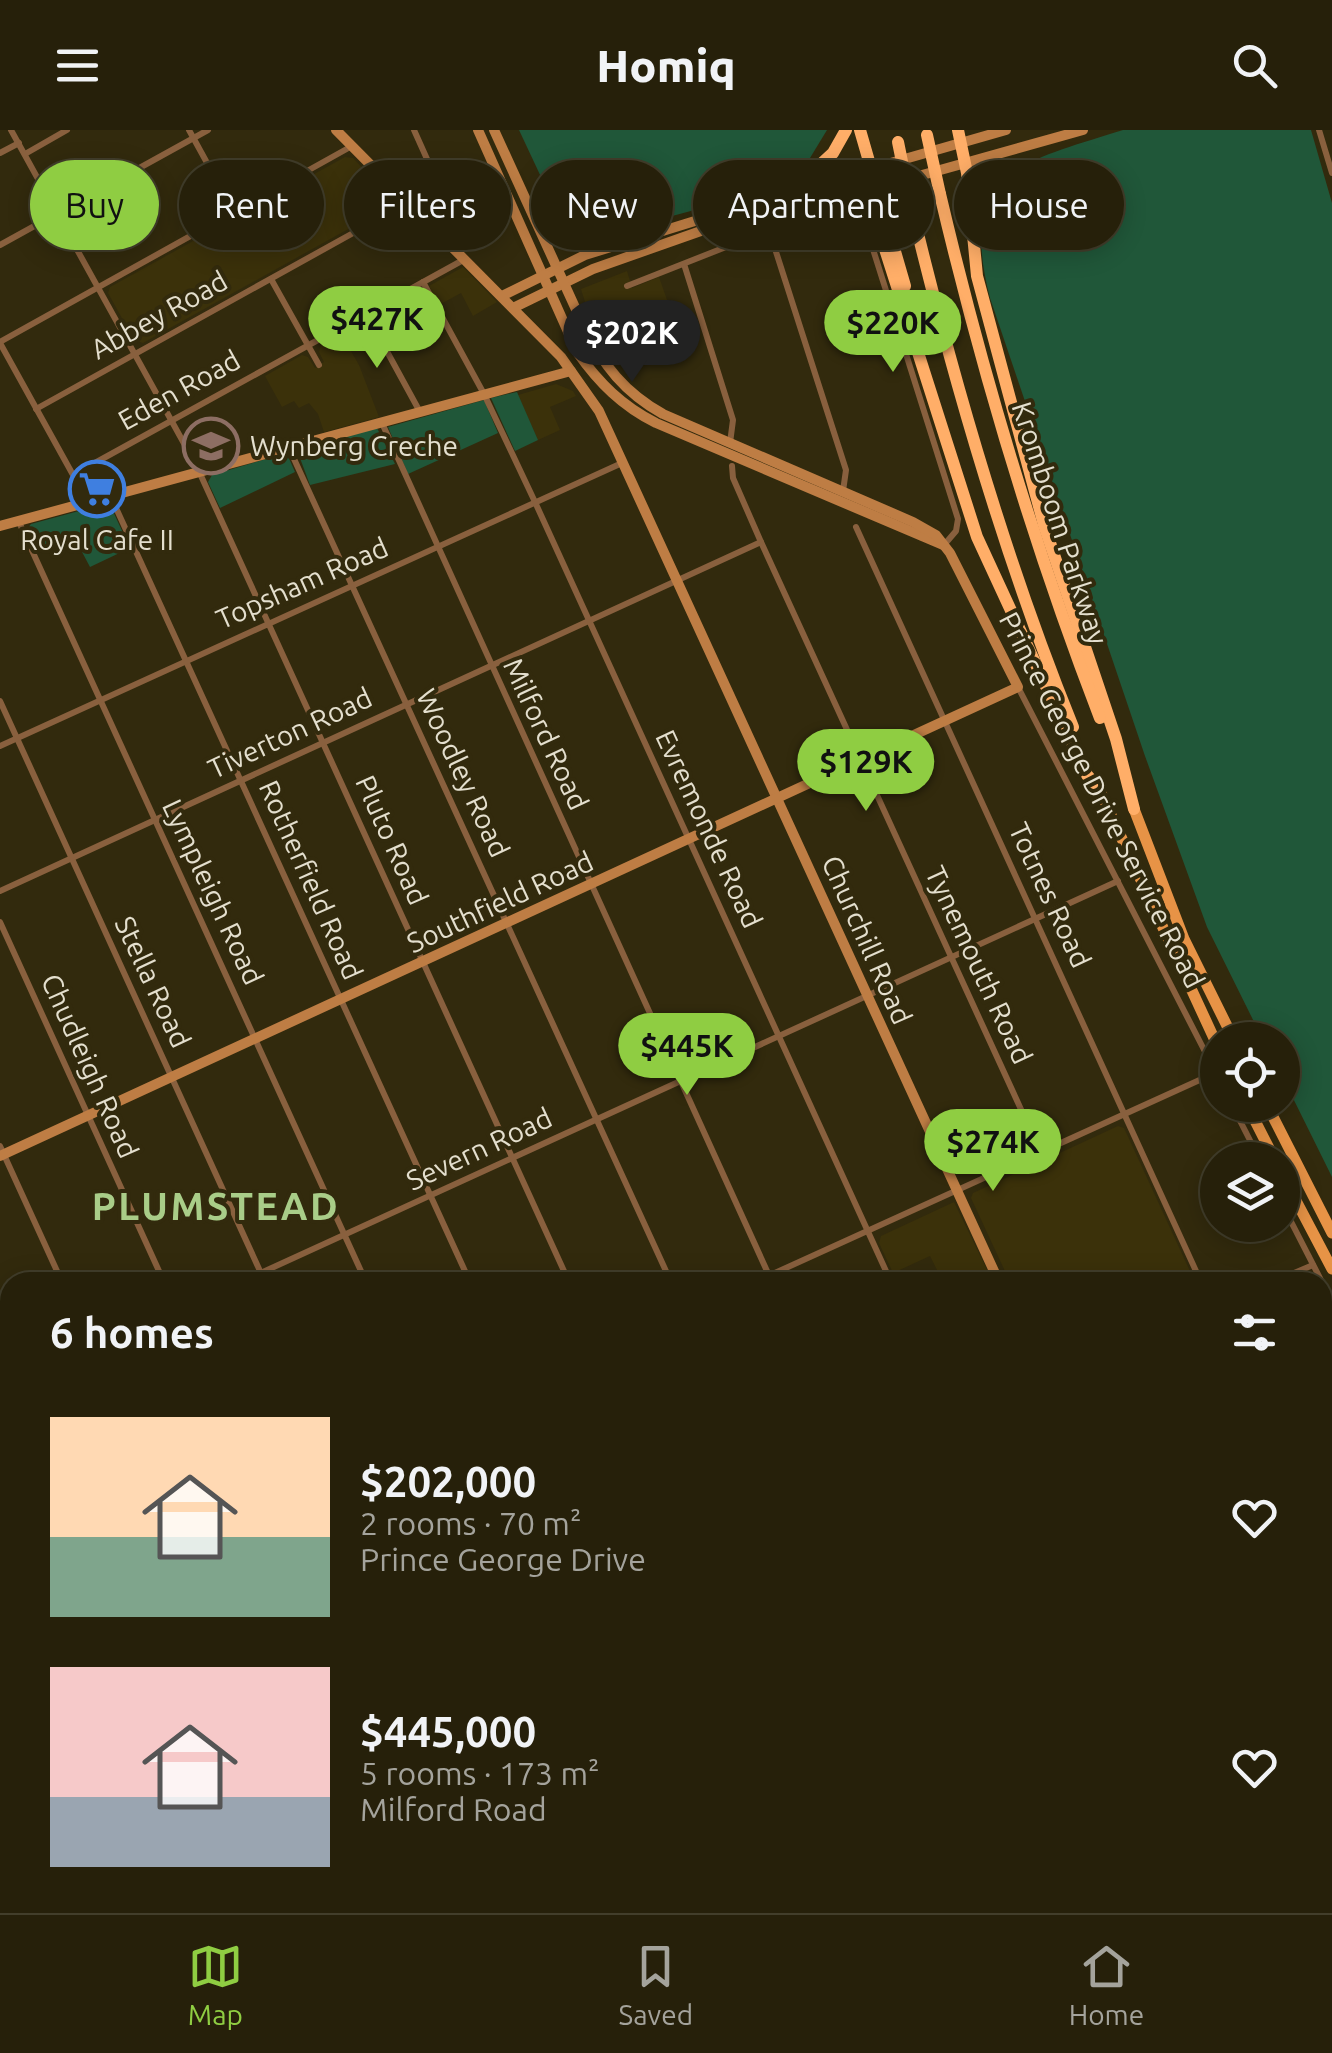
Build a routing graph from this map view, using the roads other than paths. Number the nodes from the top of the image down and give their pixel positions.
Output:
1 (11, 130) edge
2 (68, 130) edge
3 (208, 130) edge
4 (336, 130) edge
5 (414, 130) edge
6 (478, 130) edge
7 (494, 130) edge
8 (846, 130) edge
9 (860, 130) edge
10 (1006, 130) edge
11 (1082, 130) edge
12 (1319, 130) edge
13 (927, 133) edge
14 (192, 134) edge
15 (897, 136) edge
16 (959, 136) edge
17 (18, 143) junction
18 (352, 146) junction
19 (0, 153) edge
20 (24, 154) junction
21 (148, 160) edge
22 (206, 160) edge
23 (366, 160) edge
24 (426, 160) edge
25 (826, 160) edge
26 (870, 160) edge
27 (889, 160) edge
28 (975, 160) edge
29 (324, 162) edge
30 (30, 164) edge
31 (1332, 173) edge
32 (693, 222) edge
33 (30, 228) edge
34 (693, 234) edge
35 (344, 239) edge
36 (179, 243) edge
37 (0, 245) edge
38 (78, 250) edge
39 (457, 250) edge
40 (719, 250) edge
41 (776, 250) edge
42 (873, 250) edge
43 (886, 250) edge
44 (893, 250) edge
45 (972, 250) edge
46 (465, 258) junction
47 (684, 264) junction
48 (556, 269) junction
49 (542, 276) junction
50 (272, 279) junction
51 (423, 282) junction
52 (563, 284) junction
53 (627, 286) dead end
54 (98, 288) junction
55 (549, 291) junction
56 (502, 296) junction
57 (513, 308) junction
58 (366, 313) junction
59 (0, 342) edge
60 (916, 342) junction
61 (308, 345) junction
62 (135, 354) junction
63 (319, 366) dead end
64 (572, 370) junction
65 (484, 394) junction
66 (36, 409) junction
67 (420, 412) junction
68 (172, 420) junction
69 (381, 422) junction
70 (730, 443) junction
71 (288, 447) junction
72 (624, 462) junction
73 (732, 466) dead end
74 (199, 472) junction
75 (72, 475) junction
76 (843, 492) junction
77 (110, 496) junction
78 (88, 502) junction
79 (534, 502) junction
80 (18, 521) junction
81 (0, 526) edge
82 (856, 526) dead end
83 (762, 542) junction
84 (944, 545) junction
85 (437, 546) junction
86 (678, 580) junction
87 (352, 586) junction
88 (589, 621) junction
89 (269, 624) junction
90 (186, 660) junction
91 (490, 666) junction
92 (1018, 687) junction
93 (101, 700) junction
94 (0, 701) edge
95 (407, 704) junction
96 (945, 722) junction
97 (17, 738) junction
98 (323, 743) junction
99 (0, 746) edge
100 (862, 760) junction
101 (241, 780) junction
102 (1099, 789) junction
103 (778, 800) junction
104 (1134, 809) junction
105 (155, 820) junction
106 (689, 840) junction
107 (72, 858) junction
108 (1118, 881) junction
109 (591, 885) junction
110 (0, 891) edge
111 (1036, 919) junction
112 (0, 922) edge
113 (507, 924) junction
114 (951, 958) junction
115 (422, 962) junction
116 (868, 996) junction
117 (340, 999) junction
118 (1206, 1022) edge
119 (1225, 1022) edge
120 (779, 1036) junction
121 (255, 1038) junction
122 (1200, 1043) edge
123 (172, 1076) junction
124 (680, 1082) junction
125 (1200, 1082) edge
126 (1124, 1114) junction
127 (88, 1115) junction
128 (596, 1120) junction
129 (1276, 1122) edge
130 (1, 1152) edge
131 (1041, 1153) junction
132 (512, 1158) junction
133 (956, 1191) junction
134 (430, 1196) junction
135 (1300, 1209) edge
136 (867, 1232) junction
137 (1332, 1233) edge
138 (345, 1235) junction
139 (1300, 1239) edge
140 (1313, 1264) junction
141 (1332, 1270) edge
142 (57, 1272) edge
143 (159, 1272) edge
144 (261, 1272) edge
145 (263, 1272) edge
146 (362, 1272) edge
147 (465, 1272) edge
148 (564, 1272) edge
149 (666, 1272) edge
150 (768, 1272) edge
151 (785, 1272) edge
152 (886, 1272) edge
153 (994, 1272) edge
154 (1196, 1272) edge
155 (1295, 1272) edge
156 (1317, 1272) edge

1 - 17 street, Pluto Road
2 - 20 street
3 - 14 street
4 - 18 street, Churchill Road
5 - 24 street
6 - 49 street
7 - 48 street
8 - 25 highway
9 - 26 highway
10 - 16 street
11 - 28 street
12 - 31 street
13 - 104 highway, Kromboom Parkway, bridge
14 - 21 street
14 - 22 street
15 - 102 highway, Kromboom Parkway, bridge
16 - 27 street
17 - 19 street
17 - 20 street, Pluto Road
18 - 23 street, Churchill Road
18 - 29 street
20 - 30 street, Pluto Road
32 - 48 street
33 - 37 street
34 - 52 street
35 - 50 street, Abbey Road
36 - 54 street
38 - 54 street, Pluto Road
39 - 46 street, Churchill Road
40 - 47 street
41 - 76 street
42 - 84 street
43 - 60 highway
44 - 60 highway
45 - 104 highway
46 - 51 street, Eden Road
46 - 56 street, Churchill Road
47 - 53 street
47 - 70 street
48 - 49 street
48 - 52 street
49 - 55 street
49 - 56 street
50 - 61 street
50 - 62 street, Abbey Road
51 - 58 street, Eden Road
51 - 65 street, Evremonde Road
52 - 55 street
52 - 70 street
54 - 59 street
54 - 62 street, Pluto Road
55 - 57 street
55 - 84 street
56 - 57 street, Churchill Road
57 - 64 street, Churchill Road
58 - 61 street, Eden Road
58 - 67 street
59 - 66 street
60 - 102 highway
61 - 63 street
61 - 68 street, Eden Road
62 - 66 street, Abbey Road
62 - 68 street, Pluto Road
64 - 65 street
64 - 72 street, Churchill Road
65 - 67 street
65 - 79 street, Evremonde Road
66 - 75 street
67 - 69 street
68 - 74 street, Pluto Road
68 - 75 street, Eden Road
69 - 71 street
69 - 85 street, Milford Road
70 - 76 street
71 - 74 street
71 - 87 street, Woodley Road
72 - 79 street, Topsham Road
72 - 86 street, Churchill Road
73 - 83 street, Tynemouth Road
74 - 77 street
74 - 89 street, Pluto Road
75 - 78 street
76 - 84 street
77 - 78 street
77 - 90 street, Rotherfield Road
78 - 80 street
79 - 85 street, Topsham Road
79 - 88 street, Evremonde Road
80 - 81 street
80 - 93 street, Lympleigh Road
82 - 96 street, Totnes Road
83 - 86 street, Tiverton Road
83 - 100 street, Tynemouth Road
84 - 92 street, Prince George Drive Service Road
85 - 87 street, Topsham Road
85 - 91 street, Milford Road
86 - 88 street, Tiverton Road
86 - 103 street, Churchill Road
87 - 89 street, Topsham Road
87 - 95 street, Woodley Road
88 - 91 street, Tiverton Road
88 - 106 street, Evremonde Road
89 - 90 street, Topsham Road
89 - 98 street, Pluto Road
90 - 93 street, Topsham Road
90 - 101 street, Rotherfield Road
91 - 95 street, Tiverton Road
91 - 109 street, Milford Road
92 - 96 street, Southfield Road
92 - 108 street, Prince George Drive Service Road
93 - 97 street, Topsham Road
93 - 105 street, Lympleigh Road
94 - 97 street, Stella Road
95 - 98 street, Tiverton Road
95 - 113 street, Woodley Road
96 - 100 street, Southfield Road
96 - 111 street, Totnes Road
97 - 99 street, Topsham Road
97 - 107 street, Stella Road
98 - 101 street, Tiverton Road
98 - 115 street, Pluto Road
100 - 103 street, Southfield Road
100 - 114 street, Tynemouth Road
101 - 105 street, Tiverton Road
101 - 117 street, Rotherfield Road
102 - 118 main road
103 - 106 street, Southfield Road
103 - 116 street, Churchill Road
104 - 119 main road
105 - 107 street, Tiverton Road
105 - 121 street, Lympleigh Road
106 - 109 street, Southfield Road
106 - 120 street, Evremonde Road
107 - 110 street, Tiverton Road
107 - 123 street, Stella Road
108 - 111 street, Severn Road
108 - 122 street, Prince George Drive Service Road
109 - 113 street, Southfield Road
109 - 124 street, Milford Road
111 - 114 street, Severn Road
111 - 126 street, Totnes Road
112 - 127 street, Chudleigh Road
113 - 115 street, Southfield Road
113 - 128 street, Woodley Road
114 - 116 street, Severn Road
114 - 131 street, Tynemouth Road
115 - 117 street, Southfield Road
115 - 132 street, Pluto Road
116 - 120 street, Severn Road
116 - 133 street, Churchill Road
117 - 121 street, Southfield Road
117 - 134 street, Rotherfield Road
120 - 124 street, Severn Road
120 - 136 street, Evremonde Road
121 - 123 street, Southfield Road
121 - 138 street, Lympleigh Road
123 - 127 street, Southfield Road
123 - 144 street, Stella Road
124 - 128 street, Severn Road
124 - 150 street, Milford Road
125 - 126 street
126 - 131 street
126 - 154 street, Totnes Road
127 - 130 street, Southfield Road
127 - 143 street, Chudleigh Road
128 - 132 street, Severn Road
128 - 149 street, Woodley Road
129 - 137 main road
130 - 142 street
131 - 133 street
132 - 134 street, Severn Road
132 - 148 street, Pluto Road
133 - 136 street
133 - 153 street, Churchill Road
134 - 138 street, Severn Road
134 - 147 street, Rotherfield Road
135 - 141 main road
136 - 151 street
136 - 152 street, Evremonde Road
138 - 145 street, Severn Road
138 - 146 street, Lympleigh Road
139 - 140 street
140 - 155 street
140 - 156 street

